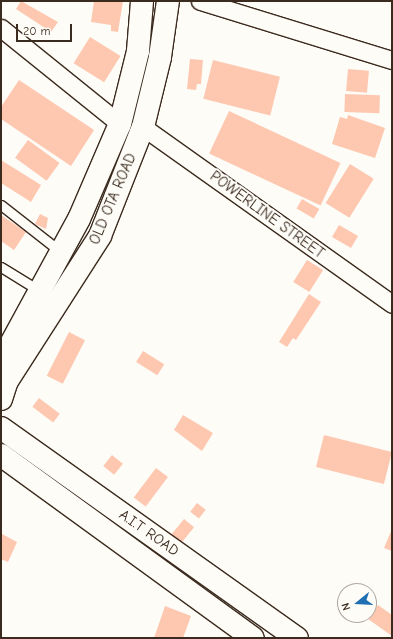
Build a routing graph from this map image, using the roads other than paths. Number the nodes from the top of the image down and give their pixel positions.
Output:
1 (142, 1) edge
2 (168, 1) edge
3 (200, 1) edge
4 (1, 28) edge
5 (392, 60) edge
6 (120, 124) junction
7 (143, 127) junction
8 (1, 205) edge
9 (61, 252) junction
10 (1, 267) edge
11 (40, 291) junction
12 (392, 304) edge
13 (1, 362) edge
14 (1, 399) edge
15 (1, 428) edge
16 (1, 454) edge
17 (253, 638) edge
18 (297, 638) edge

1 - 6 street, OLD OTA ROAD
2 - 7 street, OLD OTA ROAD
3 - 5 street
4 - 6 street
6 - 9 street, OLD OTA ROAD
7 - 12 street, POWERLINE STREET
7 - 14 street, OLD OTA ROAD
8 - 9 lane
9 - 11 street, OLD OTA ROAD
10 - 11 lane
11 - 13 street, OLD OTA ROAD
15 - 18 street, A.I.T ROAD
16 - 17 street, A.I.T ROAD

